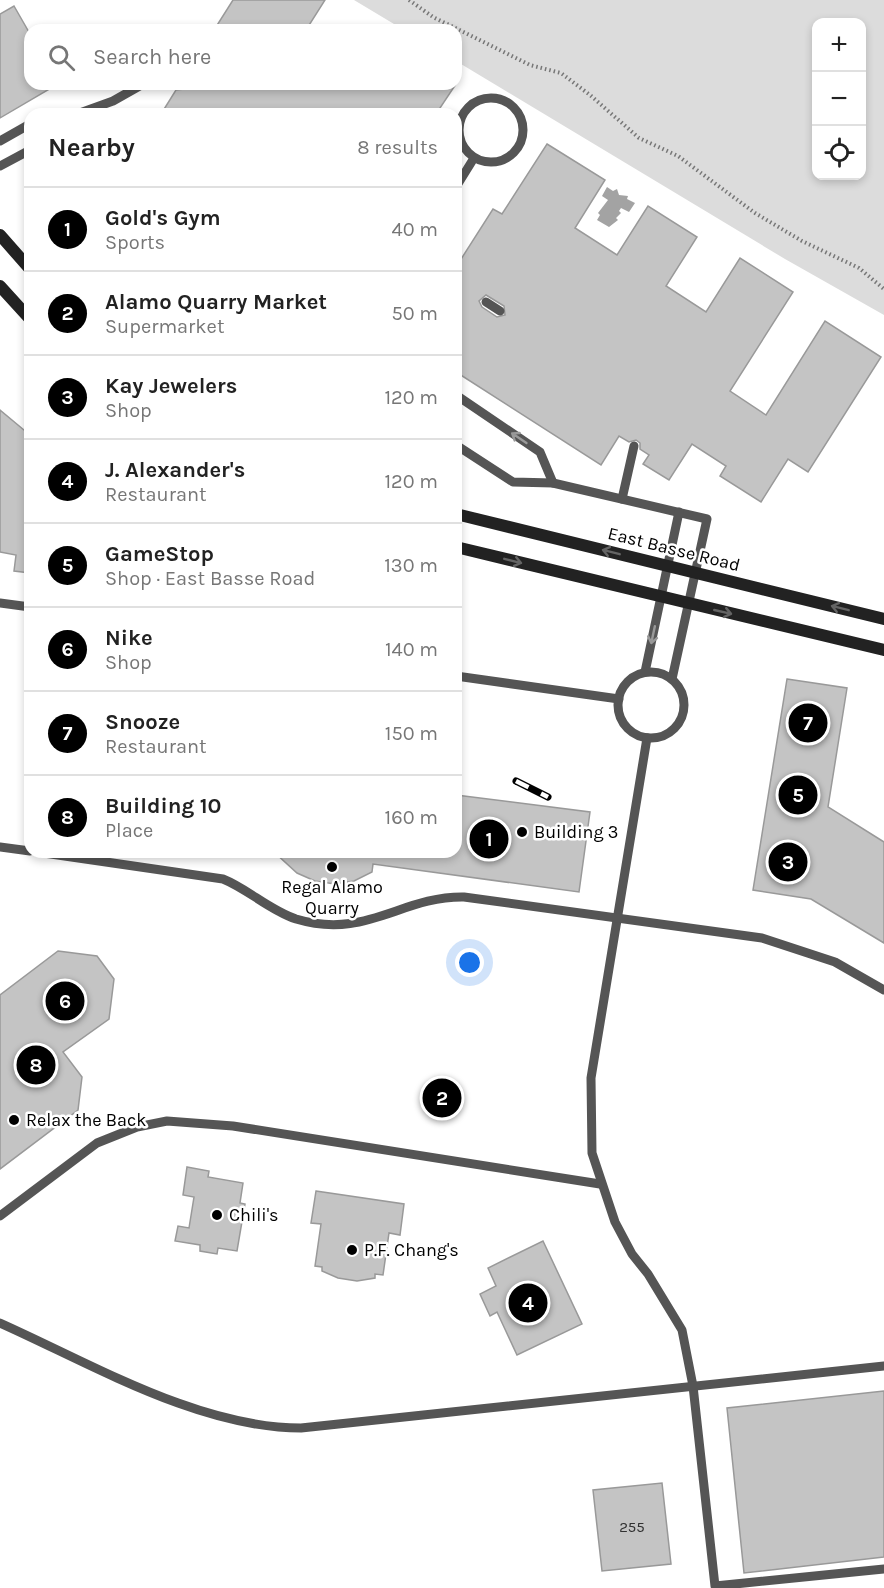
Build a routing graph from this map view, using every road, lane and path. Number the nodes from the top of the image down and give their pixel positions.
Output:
1 (409, 0) edge
2 (447, 24) edge
3 (462, 31) edge
4 (134, 90) edge
5 (107, 108) edge
6 (462, 113) edge
7 (24, 127) edge
8 (0, 141) edge
9 (462, 145) edge
10 (24, 153) edge
11 (474, 158) junction
12 (0, 166) edge
13 (462, 177) edge
14 (0, 235) edge
15 (24, 262) edge
16 (0, 286) edge
17 (884, 289) edge
18 (486, 302) dead end
19 (500, 310) dead end
20 (24, 312) edge
21 (462, 399) edge
22 (634, 446) dead end
23 (462, 449) edge
24 (553, 483) junction
25 (622, 499) junction
26 (679, 512) junction
27 (462, 515) edge
28 (462, 549) edge
29 (668, 566) junction
30 (695, 572) junction
31 (661, 598) junction
32 (0, 603) edge
33 (688, 604) junction
34 (24, 606) edge
35 (884, 618) edge
36 (884, 650) edge
37 (645, 672) junction
38 (462, 677) edge
39 (672, 679) junction
40 (619, 699) junction
41 (647, 738) junction
42 (0, 847) edge
43 (24, 850) edge
44 (78, 858) edge
45 (618, 917) junction
46 (884, 990) edge
47 (600, 1184) junction
48 (0, 1216) edge
49 (0, 1323) edge
50 (884, 1366) edge
51 (693, 1386) junction
52 (884, 1569) edge

1 - 2 path
3 - 17 path
4 - 5 lane
6 - 11 lane
7 - 8 lane
9 - 11 lane
10 - 12 lane
11 - 13 lane
14 - 15 main road
16 - 20 main road
18 - 19 lane
24 -> 21 lane
22 - 25 lane
23 - 24 lane
24 - 25 lane
25 - 26 lane
26 - 29 lane
26 - 30 lane
29 -> 27 main road, East Basse Road
28 -> 31 main road
29 - 30 main road, East Basse Road
29 - 31 lane
30 - 33 lane
35 -> 30 main road, East Basse Road
31 - 33 main road
31 -> 37 lane
32 - 34 lane
33 -> 36 main road
33 - 39 lane
37 - 39 lane
37 - 40 lane
38 - 40 lane
39 - 41 lane
40 - 41 lane
41 - 45 lane
42 - 43 lane
44 - 45 lane
45 - 46 lane
45 - 47 lane
47 - 48 lane
47 - 51 lane
49 - 51 lane
50 - 51 lane
51 - 52 lane

